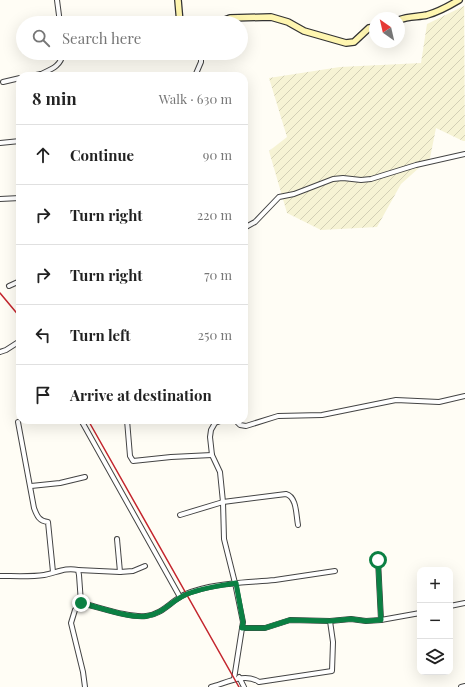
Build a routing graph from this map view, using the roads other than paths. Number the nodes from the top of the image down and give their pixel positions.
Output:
1 (57, 0) edge
2 (178, 0) edge
3 (459, 0) edge
4 (59, 16) edge
5 (179, 16) edge
6 (248, 18) edge
7 (405, 18) edge
8 (369, 28) edge
9 (61, 60) edge
10 (200, 60) edge
11 (45, 72) edge
12 (198, 72) edge
13 (16, 79) edge
14 (3, 82) dead end
15 (16, 141) edge
16 (0, 143) edge
17 (465, 154) edge
18 (16, 198) edge
19 (0, 199) edge
20 (248, 226) edge
21 (16, 283) edge
22 (8, 286) dead end
23 (16, 344) edge
24 (0, 352) edge
25 (465, 396) edge
26 (18, 424) edge
27 (83, 424) edge
28 (127, 424) edge
29 (214, 424) edge
30 (239, 424) edge
31 (212, 455) junction
32 (85, 477) dead end
33 (31, 486) junction
34 (223, 502) junction
35 (180, 515) dead end
36 (298, 525) dead end
37 (117, 539) dead end
38 (378, 560) dead end
39 (144, 566) dead end
40 (78, 570) junction
41 (335, 571) dead end
42 (54, 572) junction
43 (120, 572) junction
44 (0, 576) edge
45 (236, 583) junction
46 (180, 597) junction
47 (81, 603) junction
48 (465, 603) edge
49 (453, 605) edge
50 (417, 614) edge
51 (381, 620) junction
52 (330, 621) junction
53 (242, 628) junction
54 (236, 678) junction
55 (260, 685) edge
56 (465, 686) edge
57 (85, 687) edge
58 (211, 687) edge
59 (244, 687) edge
60 (461, 687) edge

1 - 4 street
2 - 5 street
3 - 7 street
6 - 8 street
9 - 11 street
10 - 12 street
13 - 14 street
15 - 16 street
17 - 20 street
18 - 19 street
21 - 22 street
23 - 24 street
25 - 30 street
26 - 33 street
27 - 46 street
28 - 31 street
29 - 31 street
31 - 34 street
32 - 33 street
33 - 42 street
34 - 35 street
34 - 36 street
34 - 45 street
37 - 43 street
38 - 51 street
39 - 43 street
40 - 42 street
40 - 43 street
40 - 47 street
41 - 45 street
42 - 44 street
45 - 46 street
45 - 53 street
46 - 47 street
47 - 57 street
48 - 49 street
50 - 51 street
51 - 52 street
52 - 53 street
52 - 55 street
53 - 54 street
54 - 55 street
54 - 58 street
54 - 59 street
56 - 60 street

